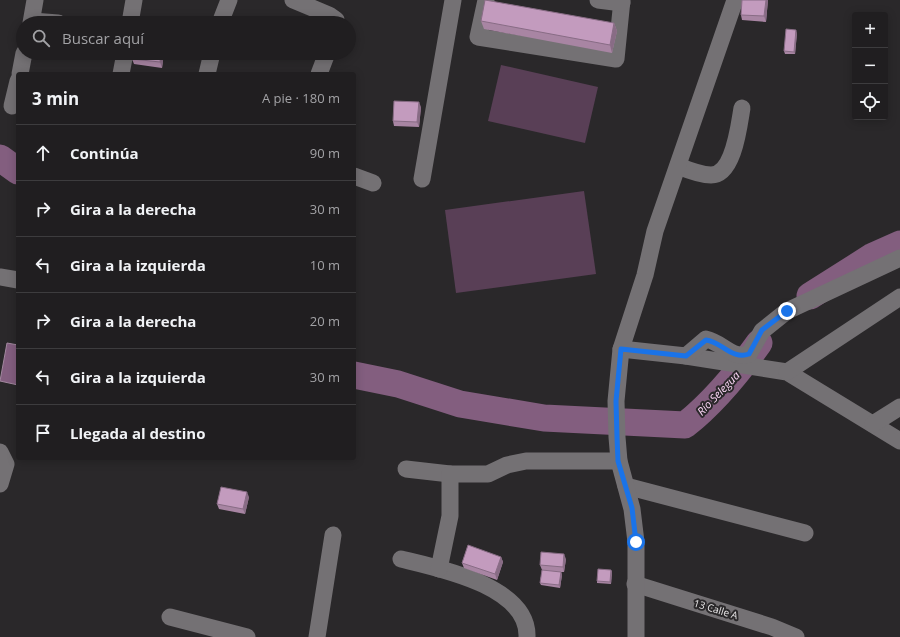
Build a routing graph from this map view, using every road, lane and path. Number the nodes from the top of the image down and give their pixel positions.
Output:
1 (35, 0) edge
2 (134, 0) edge
3 (229, 0) edge
4 (293, 0) edge
5 (453, 0) edge
6 (486, 0) edge
7 (598, 0) edge
8 (735, 0) edge
9 (622, 2) edge
10 (32, 16) edge
11 (131, 16) edge
12 (223, 16) edge
13 (331, 16) edge
14 (23, 60) edge
15 (123, 60) edge
16 (211, 60) edge
17 (324, 60) edge
18 (20, 72) edge
19 (121, 72) edge
20 (208, 72) edge
21 (320, 72) edge
22 (16, 89) edge
23 (12, 106) dead end
24 (742, 108) dead end
25 (678, 166) junction
26 (356, 177) edge
27 (422, 179) dead end
28 (373, 183) dead end
29 (900, 258) edge
30 (0, 277) edge
31 (16, 280) edge
32 (900, 297) edge
33 (621, 349) junction
34 (686, 356) junction
35 (787, 372) junction
36 (900, 407) edge
37 (874, 424) junction
38 (900, 441) edge
39 (0, 452) edge
40 (618, 461) junction
41 (406, 469) dead end
42 (450, 474) junction
43 (0, 484) edge
44 (626, 486) junction
45 (805, 533) dead end
46 (333, 535) dead end
47 (400, 559) dead end
48 (439, 569) junction
49 (635, 584) junction
50 (170, 617) dead end
51 (771, 632) edge
52 (247, 637) edge
53 (317, 637) edge
54 (527, 637) edge
55 (636, 637) edge
56 (796, 637) edge

1 - 10 street
2 - 11 street
3 - 12 street
4 - 13 street
5 - 27 street
6 - 9 street
7 - 9 street
8 - 25 street
14 - 18 street
15 - 19 street
16 - 20 street
17 - 21 street
22 - 23 street
24 - 25 street
25 - 33 street
26 - 28 street
29 - 34 street
30 - 31 street
32 - 35 street
33 - 34 street
33 - 40 street
34 - 35 street
35 - 37 street
36 - 37 street
37 - 38 street
39 - 43 street
40 - 42 street
40 - 44 street
41 - 42 street
42 - 48 street
44 - 45 street
44 - 49 street
46 - 53 street
47 - 48 street
48 - 54 street
49 - 51 street, 13 Calle A
49 - 55 street
50 - 52 street
51 - 56 street, 13 Calle A

